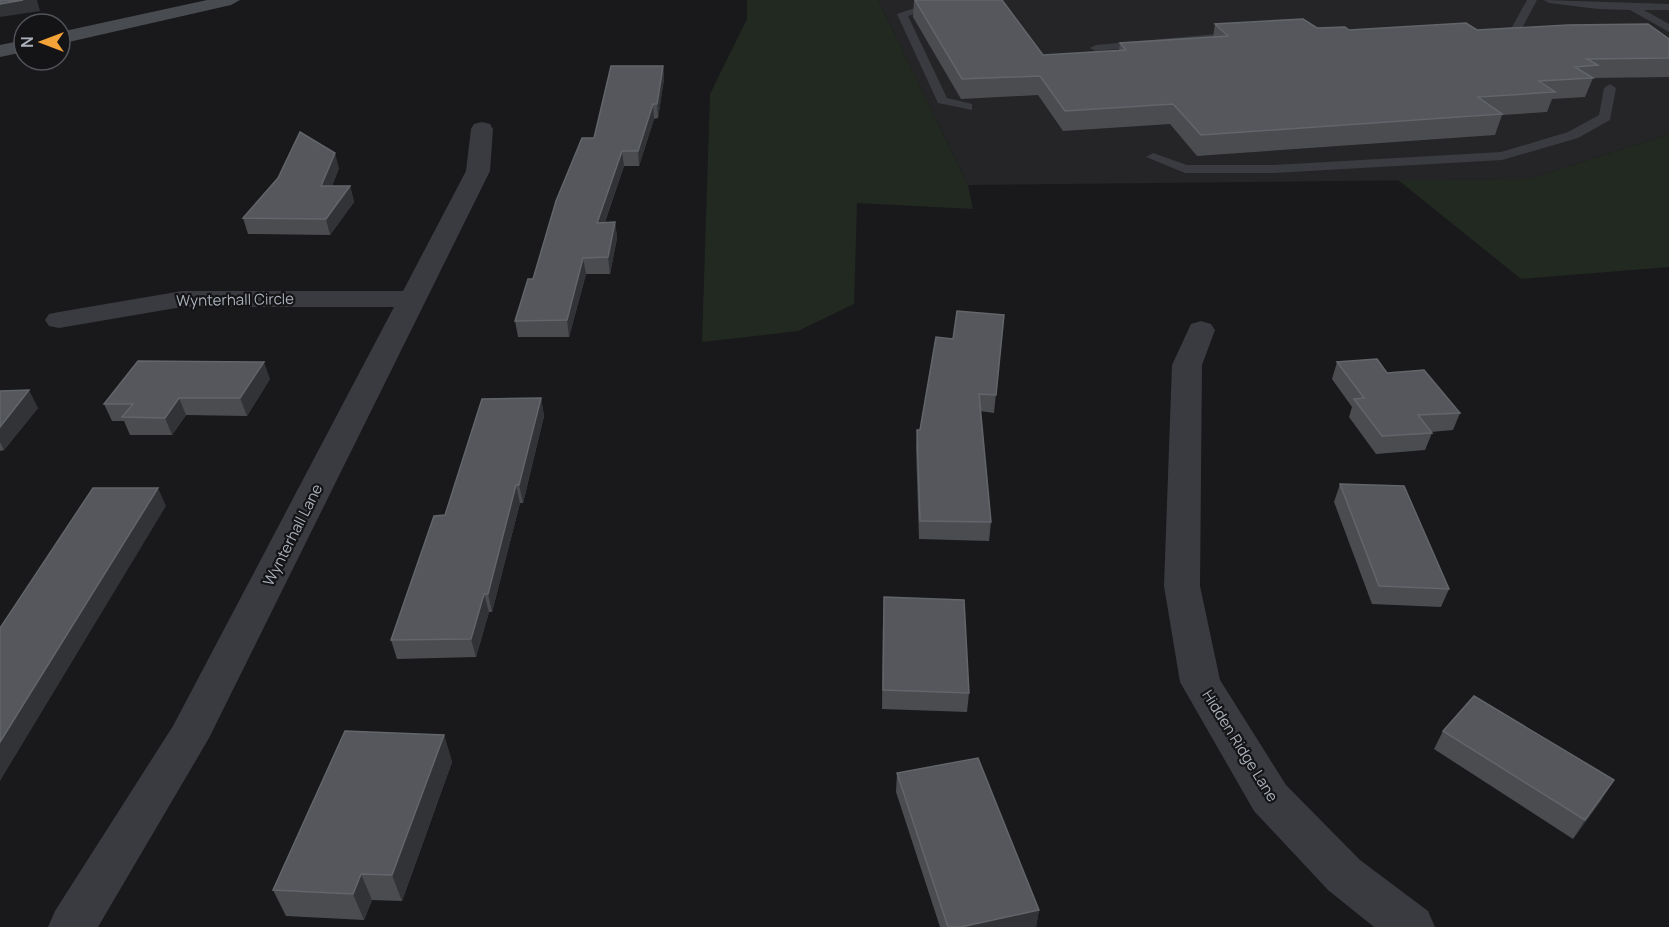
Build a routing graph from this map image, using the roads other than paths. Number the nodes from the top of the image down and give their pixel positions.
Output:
1 (231, 0) edge
2 (1532, 0) edge
3 (1549, 0) edge
4 (933, 4) edge
5 (1635, 5) edge
6 (1669, 7) edge
7 (1669, 29) edge
8 (1516, 30) junction
9 (1474, 32) edge
10 (1247, 34) edge
11 (72, 35) edge
12 (1532, 36) edge
13 (1096, 48) dead end
14 (1610, 88) edge
15 (968, 107) edge
16 (482, 129) dead end
17 (1154, 157) dead end
18 (413, 299) junction
19 (59, 320) dead end
20 (1201, 330) dead end
21 (72, 927) edge
22 (1411, 927) edge

1 - 11 street
2 - 8 lane
3 - 5 lane
4 - 15 lane
5 - 6 lane
5 - 7 lane
8 - 9 lane
8 - 12 lane
10 - 13 lane
14 - 17 lane
16 - 18 street, Wynterhall Lane
18 - 19 street, Wynterhall Circle
18 - 21 street, Wynterhall Lane
20 - 22 street, Hidden Ridge Lane

